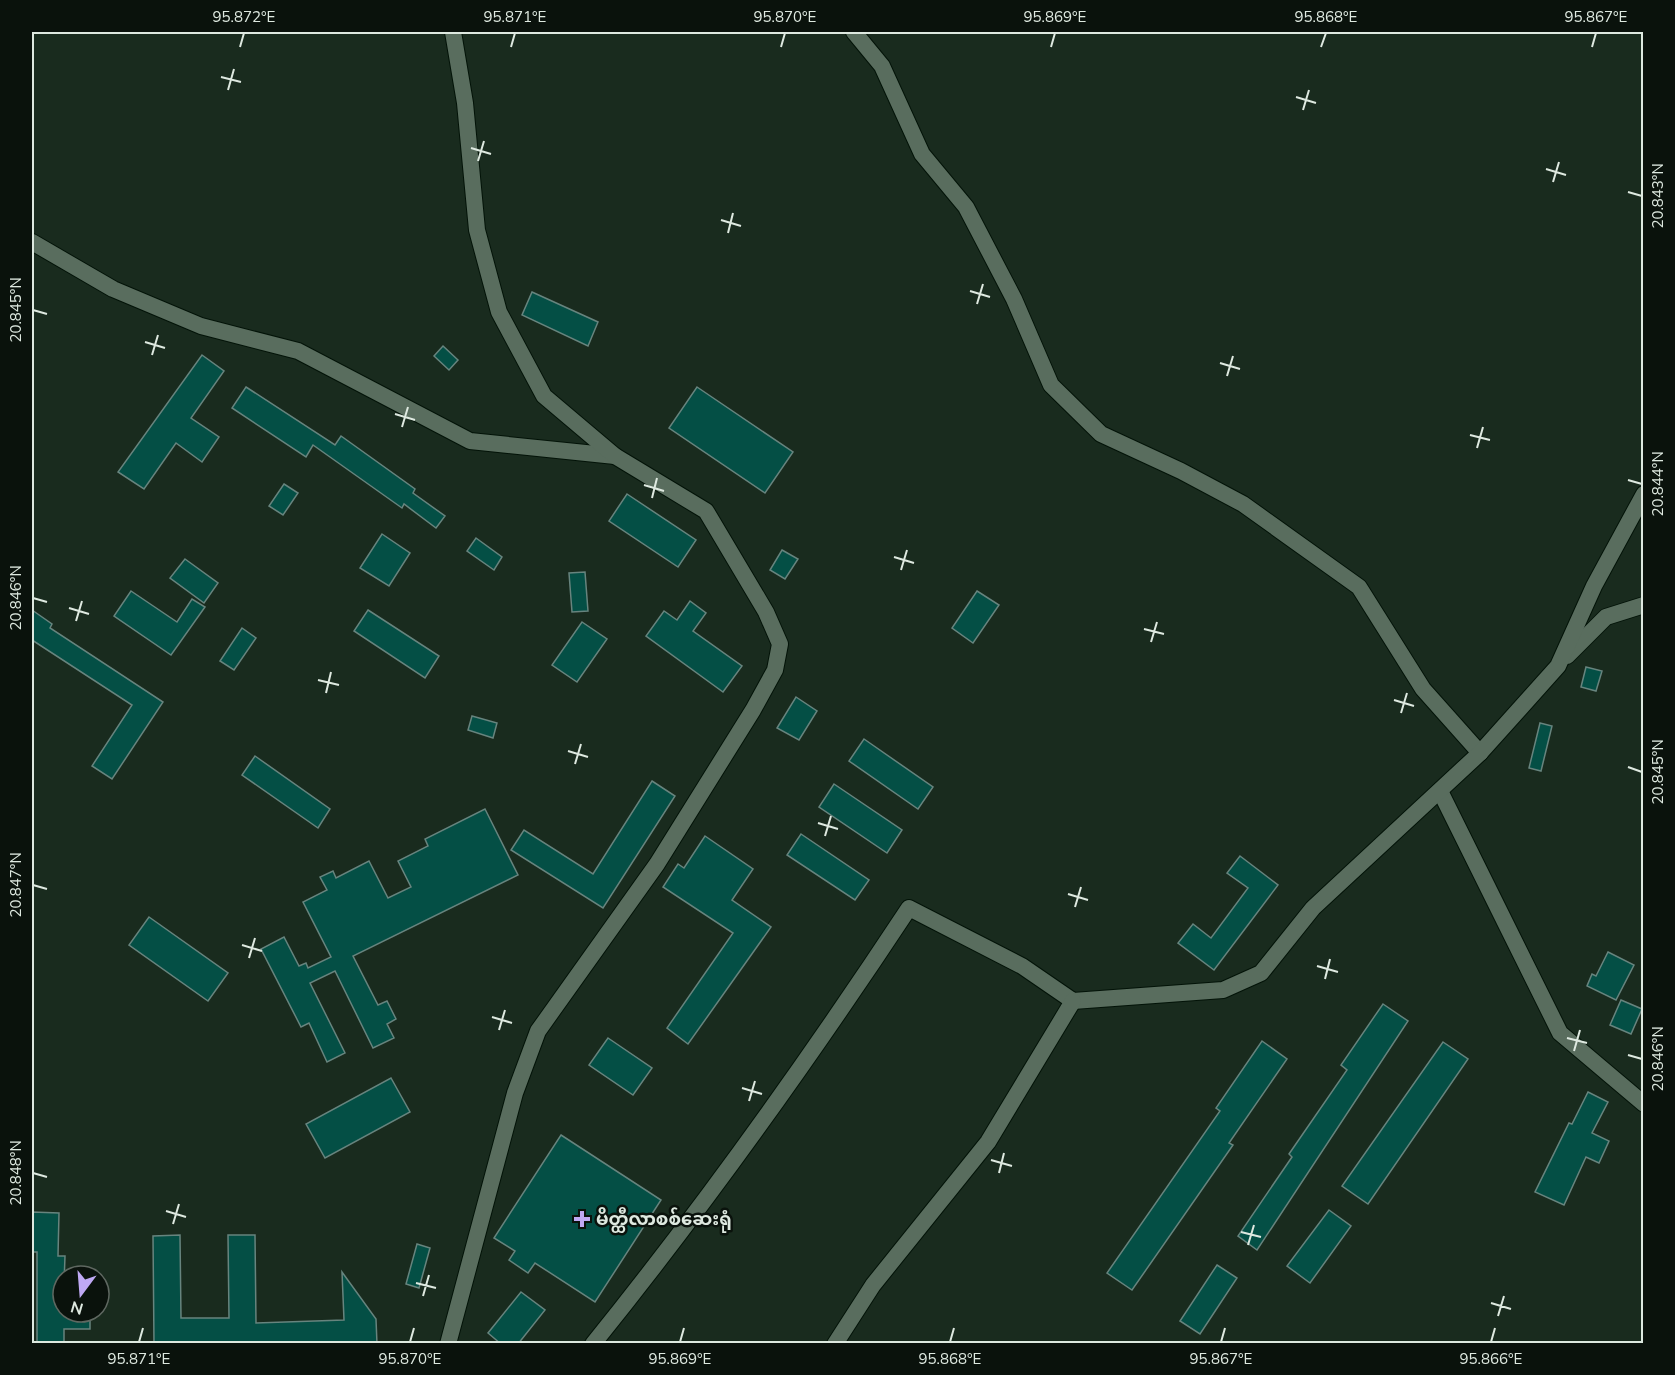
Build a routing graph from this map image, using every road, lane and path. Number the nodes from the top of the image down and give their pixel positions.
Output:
1 (453, 32) edge
2 (854, 32) edge
3 (32, 242) edge
4 (615, 456) junction
5 (1644, 494) edge
6 (1644, 605) edge
7 (1558, 666) junction
8 (1480, 753) junction
9 (1440, 791) junction
10 (1074, 1001) junction
11 (1644, 1104) edge
12 (448, 1344) edge
13 (593, 1344) edge
14 (835, 1344) edge

1 - 4 street
2 - 8 street
3 - 4 street
4 - 12 street
5 - 7 street
6 - 7 street
7 - 8 street
8 - 9 street
9 - 10 street
9 - 11 street
10 - 13 street
10 - 14 street

